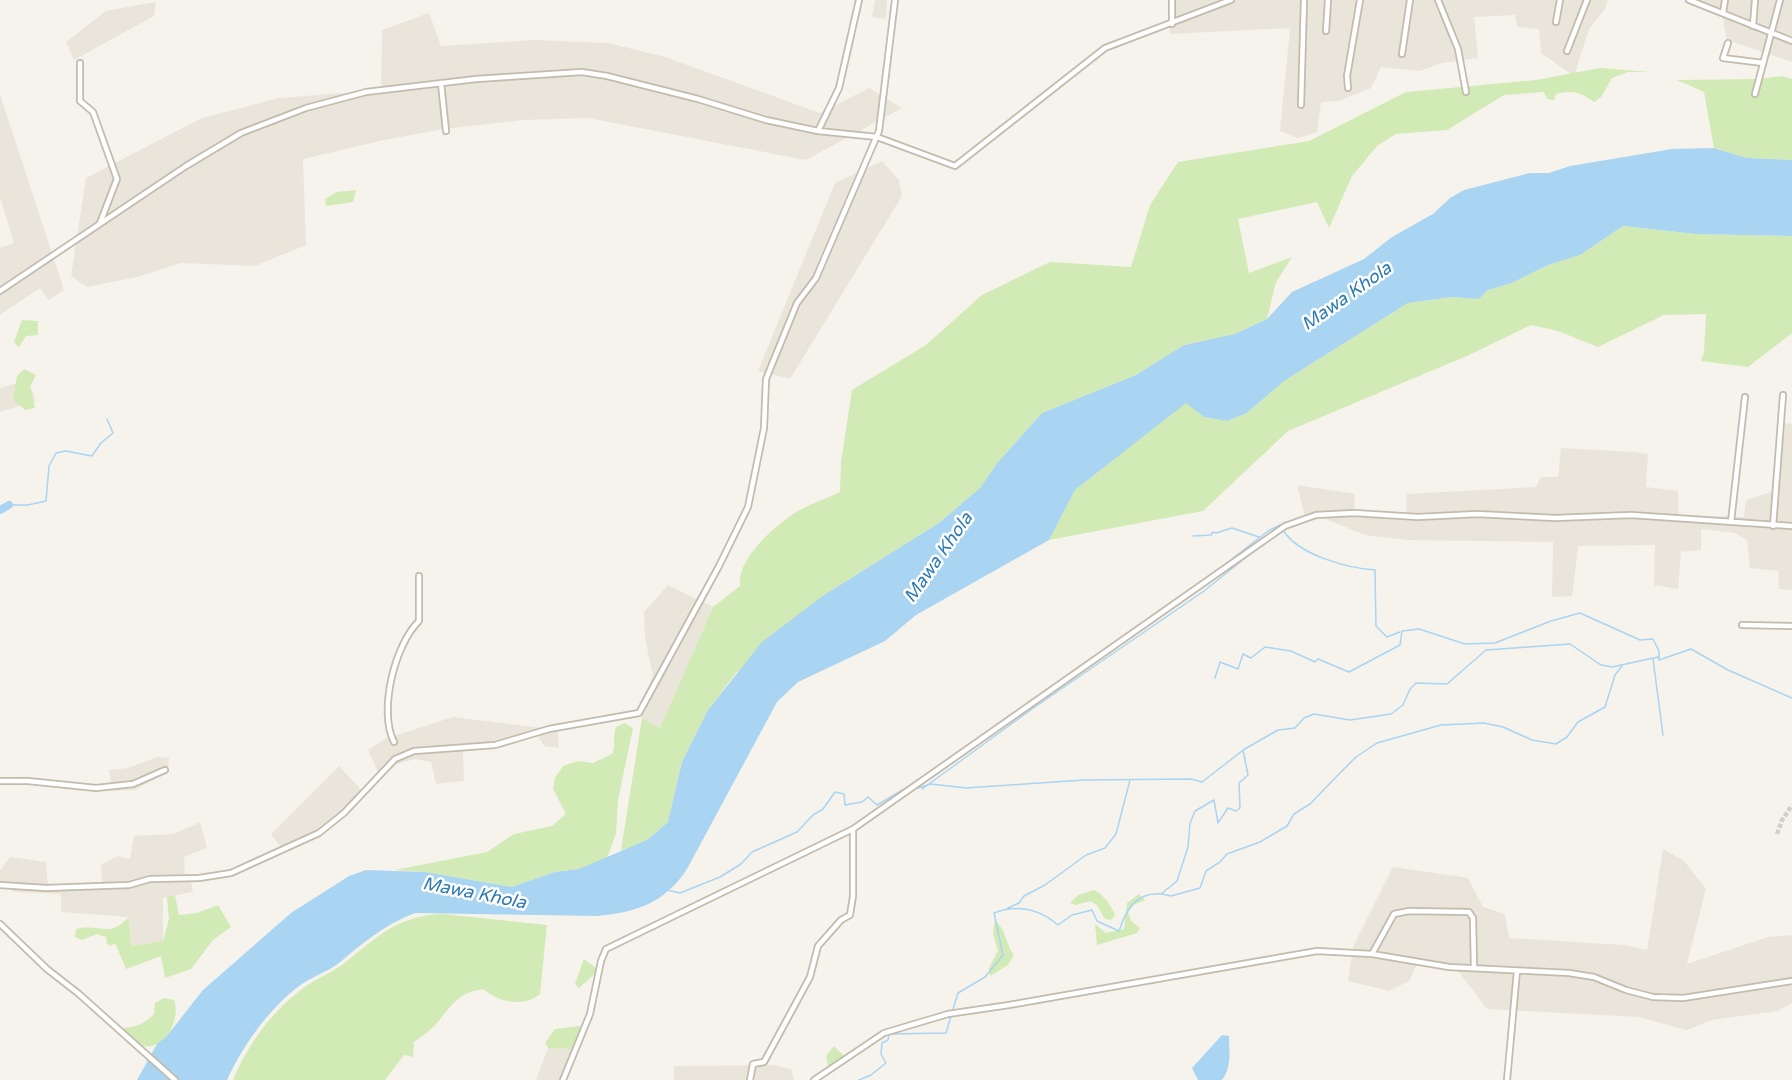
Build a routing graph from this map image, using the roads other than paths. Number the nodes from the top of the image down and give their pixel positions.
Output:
1 (859, 0) edge
2 (895, 0) edge
3 (1172, 0) edge
4 (1231, 0) edge
5 (1304, 0) edge
6 (1328, 0) edge
7 (1360, 0) edge
8 (1410, 0) edge
9 (1438, 0) edge
10 (1560, 0) edge
11 (1587, 0) edge
12 (1690, 0) edge
13 (1725, 0) edge
14 (1755, 0) edge
15 (1780, 0) edge
16 (1218, 2) edge
17 (1723, 13) junction
18 (1556, 22) dead end
19 (1172, 24) junction
20 (1753, 26) junction
21 (1326, 31) dead end
22 (1773, 34) junction
23 (1792, 41) edge
24 (1728, 43) dead end
25 (1567, 51) dead end
26 (1402, 54) dead end
27 (80, 63) dead end
28 (1763, 63) junction
29 (441, 83) junction
30 (1348, 88) dead end
31 (1466, 92) dead end
32 (1755, 94) dead end
33 (1301, 105) dead end
34 (446, 131) dead end
35 (818, 131) junction
36 (877, 136) junction
37 (100, 223) junction
38 (0, 291) edge
39 (1784, 395) dead end
40 (1745, 398) dead end
41 (1731, 522) junction
42 (1773, 526) junction
43 (1792, 526) edge
44 (419, 576) dead end
45 (1742, 625) dead end
46 (1792, 626) edge
47 (394, 742) dead end
48 (165, 770) dead end
49 (0, 781) edge
50 (853, 829) junction
51 (0, 885) edge
52 (0, 924) edge
53 (1372, 954) junction
54 (1474, 968) junction
55 (1517, 971) junction
56 (1792, 981) edge
57 (175, 1080) edge
58 (563, 1080) edge
59 (750, 1080) edge
60 (814, 1080) edge
61 (1507, 1080) edge

1 - 35 street
2 - 36 street
3 - 19 street
4 - 16 street
5 - 33 street
6 - 21 street
7 - 30 street
8 - 26 street
9 - 31 street
10 - 18 street
11 - 25 street
12 - 17 street
13 - 17 street
14 - 20 street
15 - 22 street
16 - 19 street
17 - 20 street
19 - 36 street
20 - 22 street
22 - 23 street
22 - 28 street
24 - 28 street
27 - 37 street
28 - 32 street
29 - 34 street
29 - 35 street
29 - 37 street
35 - 36 street
36 - 51 street
37 - 38 street
39 - 42 street
40 - 41 street
41 - 42 street
41 - 50 street
42 - 43 street
44 - 47 street
45 - 46 street
48 - 49 street
50 - 58 street
50 - 59 street
52 - 57 street
53 - 54 street
53 - 54 street
53 - 60 street
54 - 55 street
55 - 56 street
55 - 61 street

